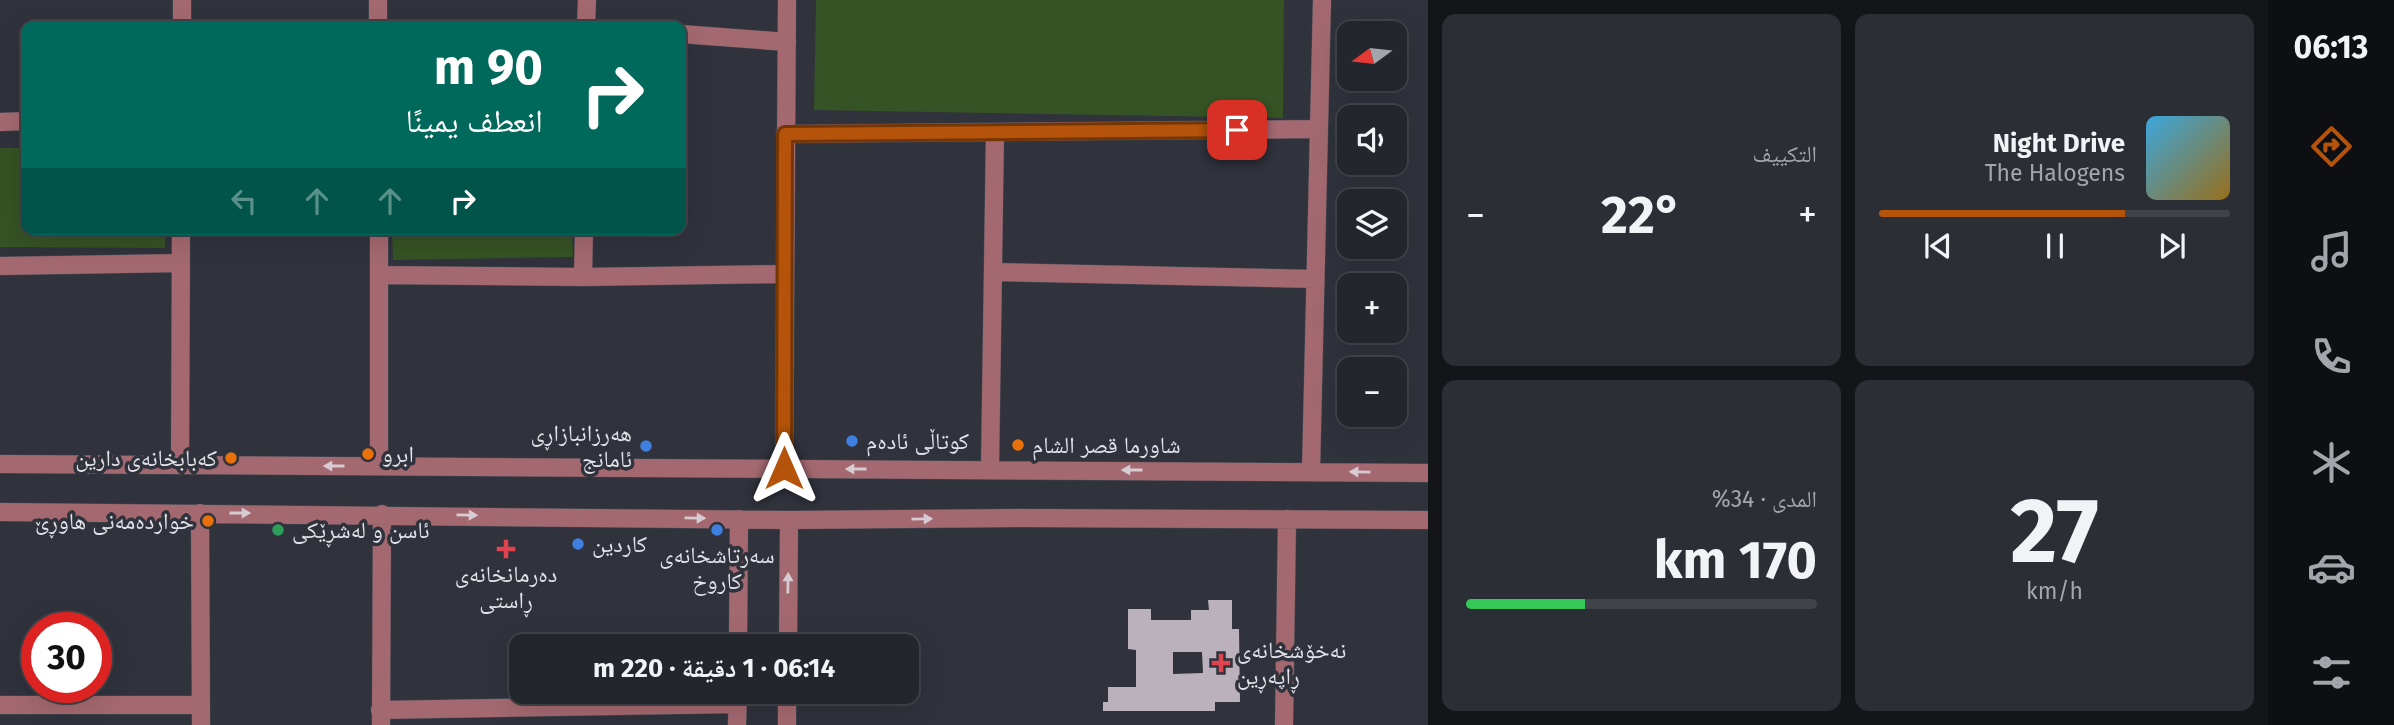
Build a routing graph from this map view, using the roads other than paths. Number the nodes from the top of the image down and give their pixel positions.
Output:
1 (182, 0) edge
2 (378, 0) edge
3 (587, 0) edge
4 (787, 0) edge
5 (1322, 0) edge
6 (181, 21) edge
7 (378, 21) edge
8 (586, 21) edge
9 (686, 34) edge
10 (787, 42) junction
11 (21, 121) edge
12 (0, 122) edge
13 (1318, 129) junction
14 (995, 132) junction
15 (785, 134) junction
16 (181, 235) edge
17 (379, 235) edge
18 (584, 235) edge
19 (181, 263) junction
20 (0, 266) edge
21 (993, 272) junction
22 (784, 274) junction
23 (379, 275) junction
24 (583, 277) junction
25 (1315, 279) junction
26 (0, 464) edge
27 (180, 465) junction
28 (379, 466) junction
29 (784, 468) junction
30 (990, 470) junction
31 (1311, 471) junction
32 (1428, 473) edge
33 (0, 512) edge
34 (200, 513) junction
35 (382, 514) junction
36 (739, 519) junction
37 (1287, 519) junction
38 (789, 520) junction
39 (1428, 520) edge
40 (738, 634) edge
41 (788, 634) edge
42 (613, 704) edge
43 (738, 704) edge
44 (787, 704) edge
45 (0, 705) edge
46 (201, 705) junction
47 (380, 717) edge
48 (201, 725) edge
49 (737, 725) edge
50 (787, 725) edge
51 (1284, 725) edge

1 - 6 street
2 - 7 street
3 - 8 street
4 - 10 street
5 - 13 street
9 - 10 street
10 - 15 street
11 - 12 street
13 - 14 street
13 - 25 street
14 - 15 street
14 - 21 street
15 - 22 street
16 - 19 street
17 - 23 street
18 - 24 street
19 - 20 street
19 - 27 street
21 - 25 street
21 - 30 street
22 - 24 street
22 - 29 street
23 - 24 street
23 - 28 street
25 - 31 street
26 - 27 street
28 -> 27 street
28 - 29 street
30 -> 29 street
31 -> 30 street
32 -> 31 street
33 - 34 street
34 -> 35 street
34 - 46 street
35 -> 36 street
35 - 47 street
36 - 38 street
36 - 40 street
38 -> 37 street
37 - 39 street
37 - 51 street
41 -> 38 street
42 - 47 street
43 - 49 street
44 - 50 street
45 - 46 street
46 - 48 street

